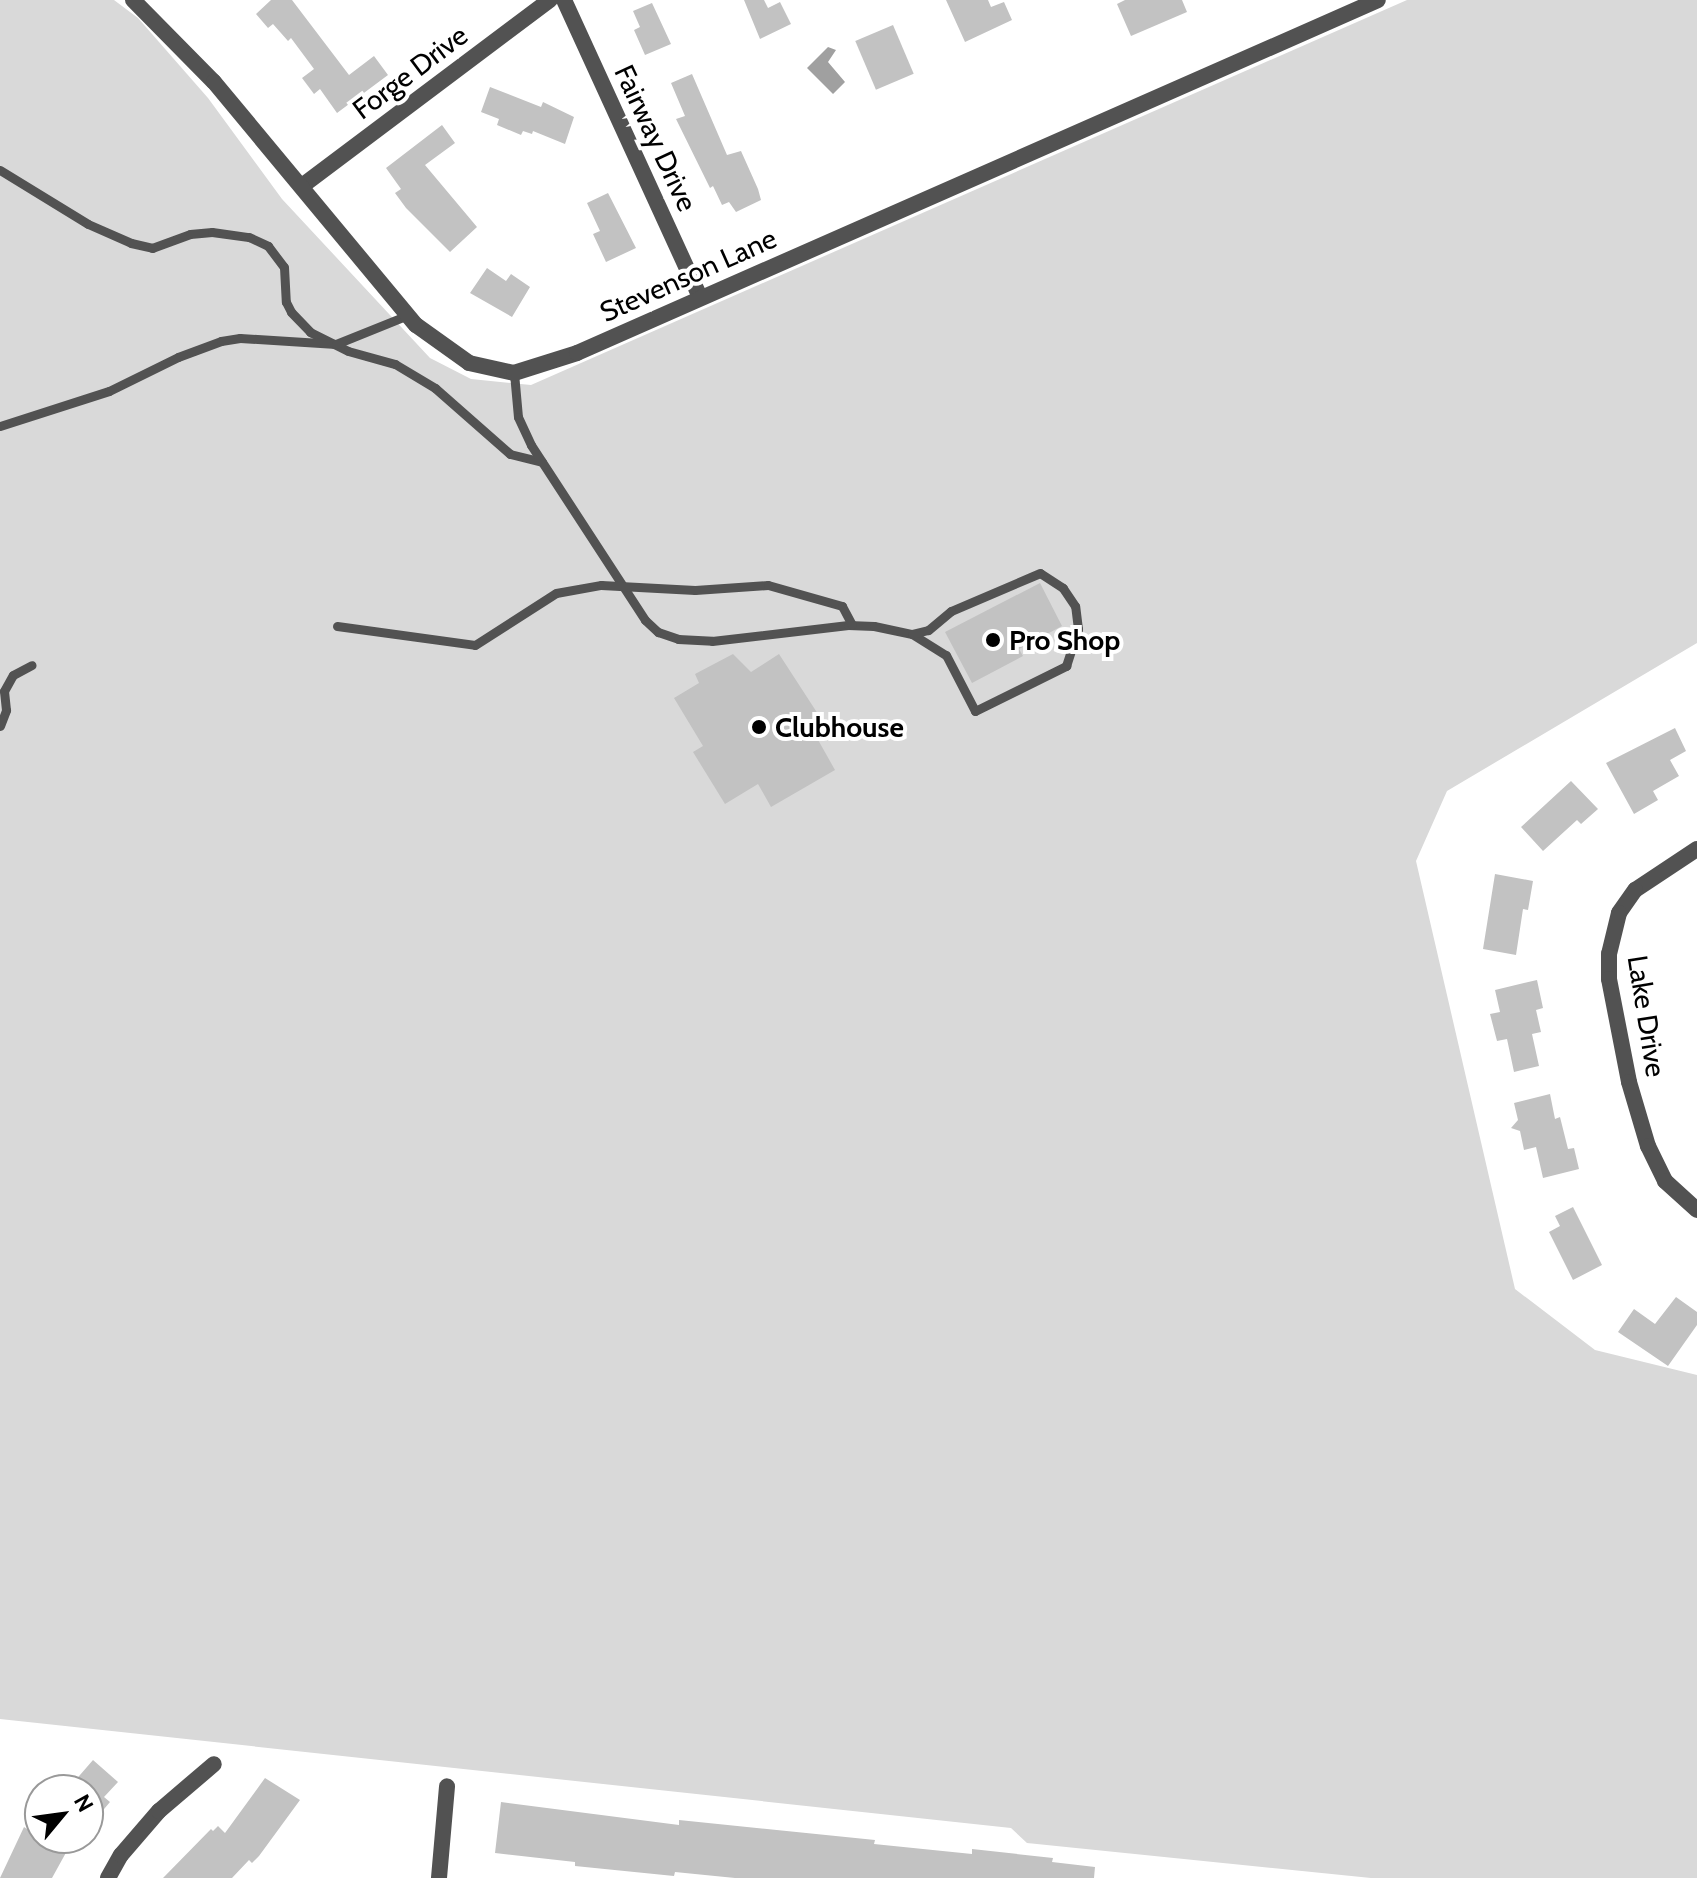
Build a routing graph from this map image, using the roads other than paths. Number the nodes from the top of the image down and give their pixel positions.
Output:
1 (133, 0) edge
2 (550, 0) edge
3 (564, 0) edge
4 (1378, 0) edge
5 (0, 170) edge
6 (302, 186) junction
7 (700, 297) junction
8 (408, 315) junction
9 (336, 344) junction
10 (514, 373) junction
11 (0, 426) edge
12 (542, 462) junction
13 (624, 588) junction
14 (852, 625) junction
15 (337, 626) dead end
16 (912, 634) junction
17 (32, 665) dead end
18 (0, 726) edge
19 (1697, 849) edge
20 (1697, 1210) edge
21 (214, 1764) dead end
22 (447, 1786) dead end
23 (108, 1878) edge
24 (439, 1878) edge

1 - 6 street
2 - 6 street, Forge Drive
3 - 7 street, Fairway Drive
4 - 7 street, Stevenson Lane
5 - 9 lane
6 - 8 street
7 - 10 street, Stevenson Lane
8 - 9 lane
8 - 10 street
9 - 11 lane
9 - 12 lane
10 - 12 lane
12 - 13 lane
13 - 14 lane
13 - 14 lane
13 - 15 lane
14 - 16 lane
16 - 16 lane
17 - 18 lane
19 - 20 street, Lake Drive
21 - 23 street
22 - 24 street

